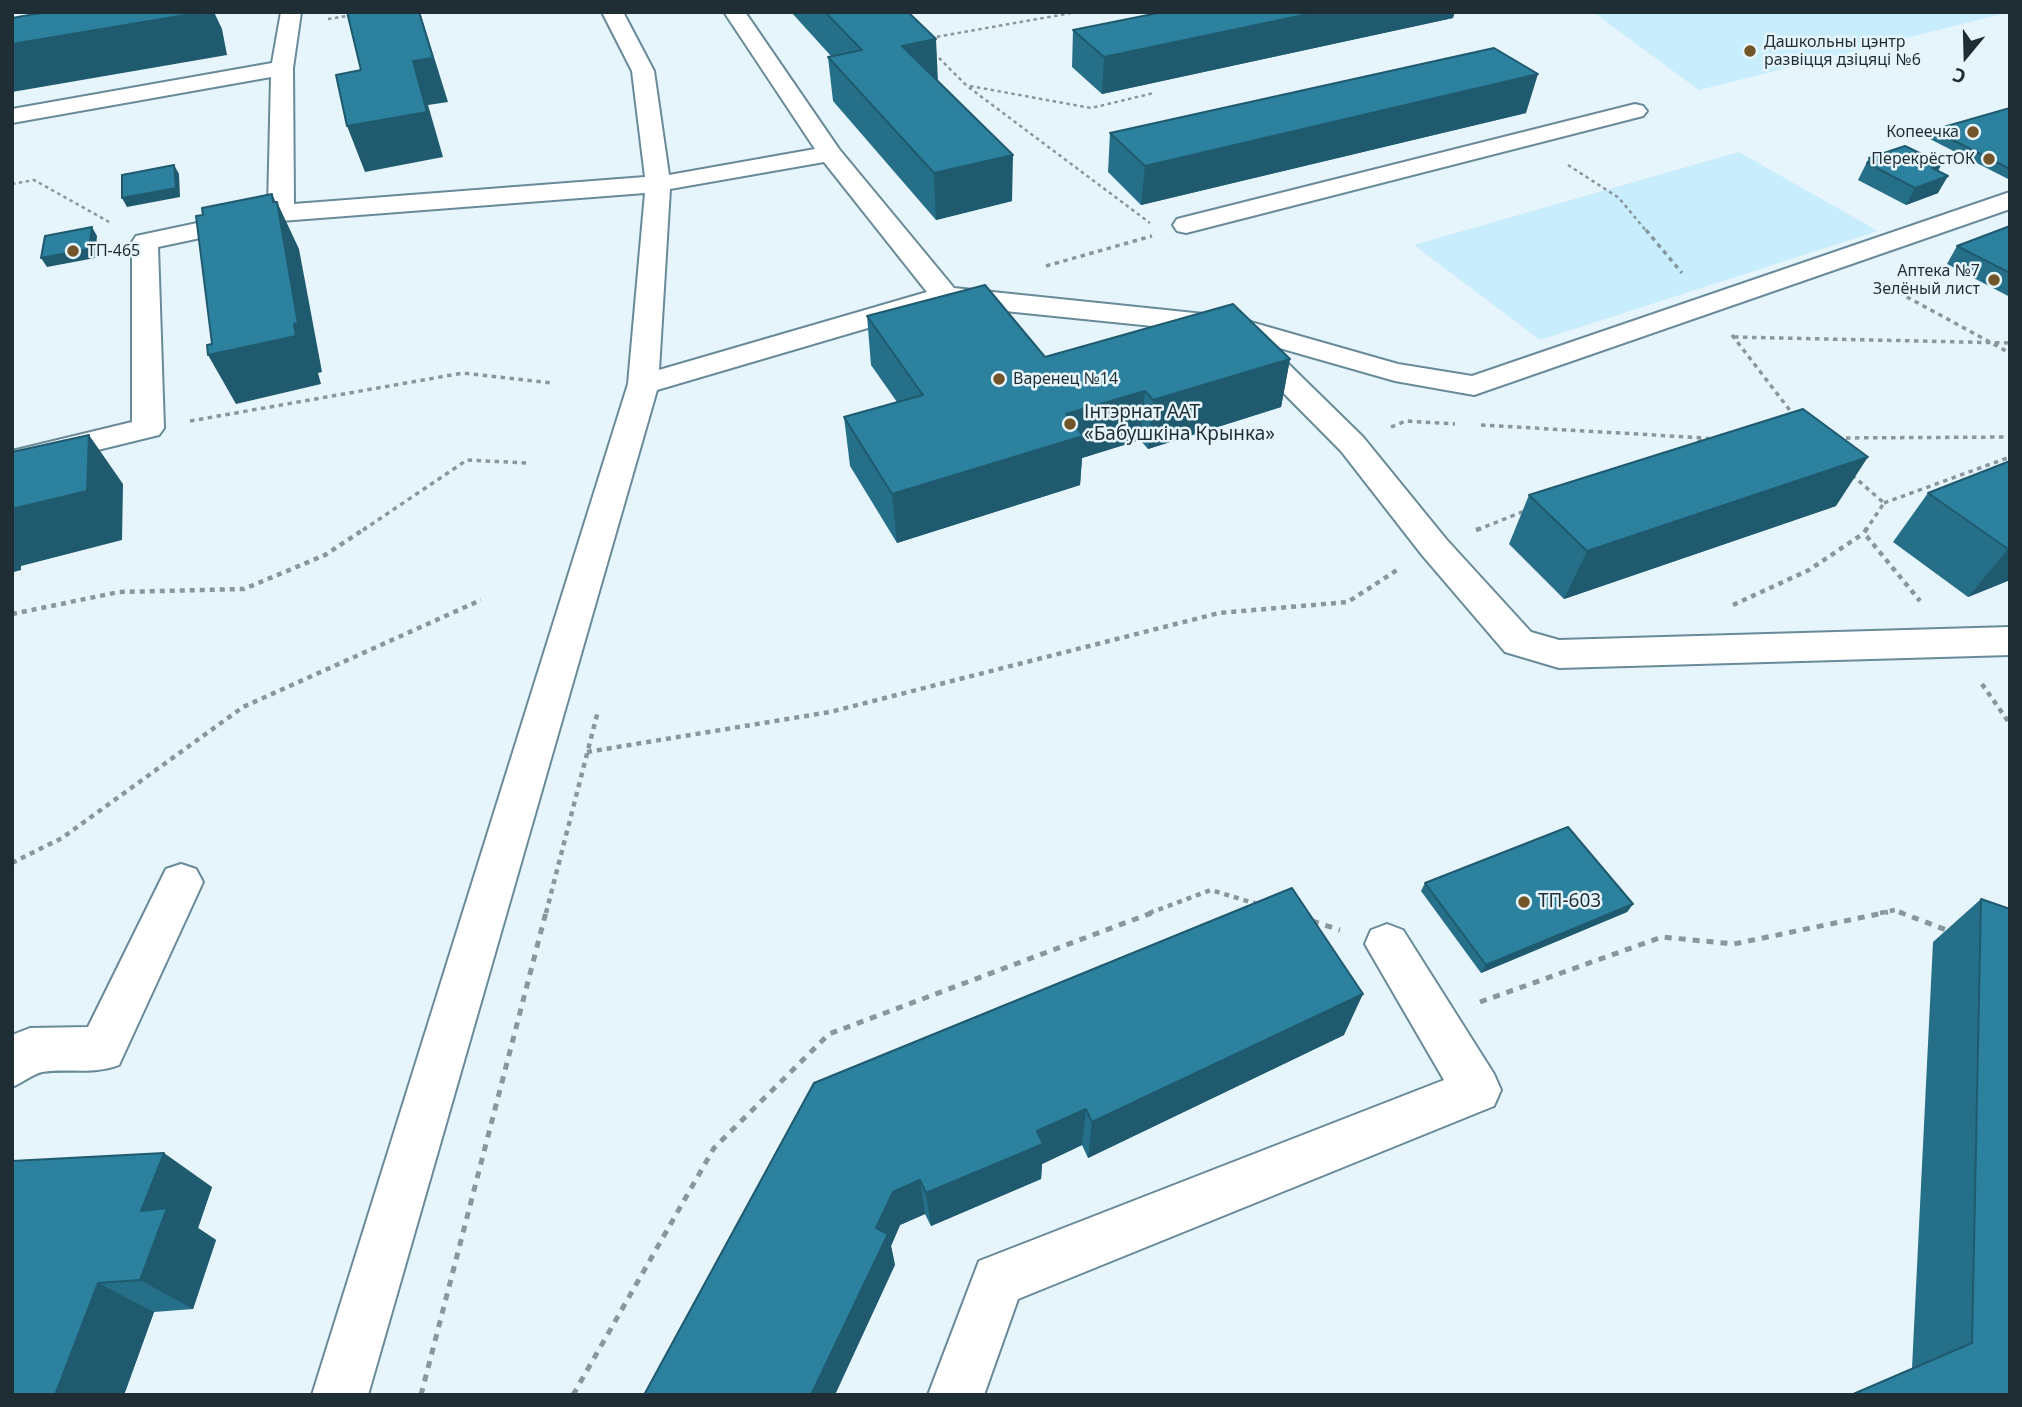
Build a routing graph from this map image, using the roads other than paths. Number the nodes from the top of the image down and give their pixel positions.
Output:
1 (291, 12) edge
2 (612, 12) edge
3 (734, 12) edge
4 (282, 68) junction
5 (1635, 110) dead end
6 (12, 116) edge
7 (830, 153) junction
8 (658, 184) junction
9 (2010, 200) edge
10 (281, 213) junction
11 (1175, 229) road end
12 (945, 296) junction
13 (1233, 326) junction
14 (643, 384) junction
15 (12, 461) edge
16 (2010, 641) edge
17 (181, 882) dead end
18 (1387, 944) road end
19 (12, 1064) edge
20 (340, 1395) edge
21 (956, 1395) edge

1 - 4 street
2 - 8 street
3 - 7 street
4 - 6 street
4 - 10 street
5 - 11 street
7 - 8 street
7 - 12 street
8 - 10 street
8 - 14 street
9 - 13 street
10 - 15 street
12 - 13 street
12 - 14 street
13 - 16 street
14 - 20 street
17 - 19 street
18 - 21 street

